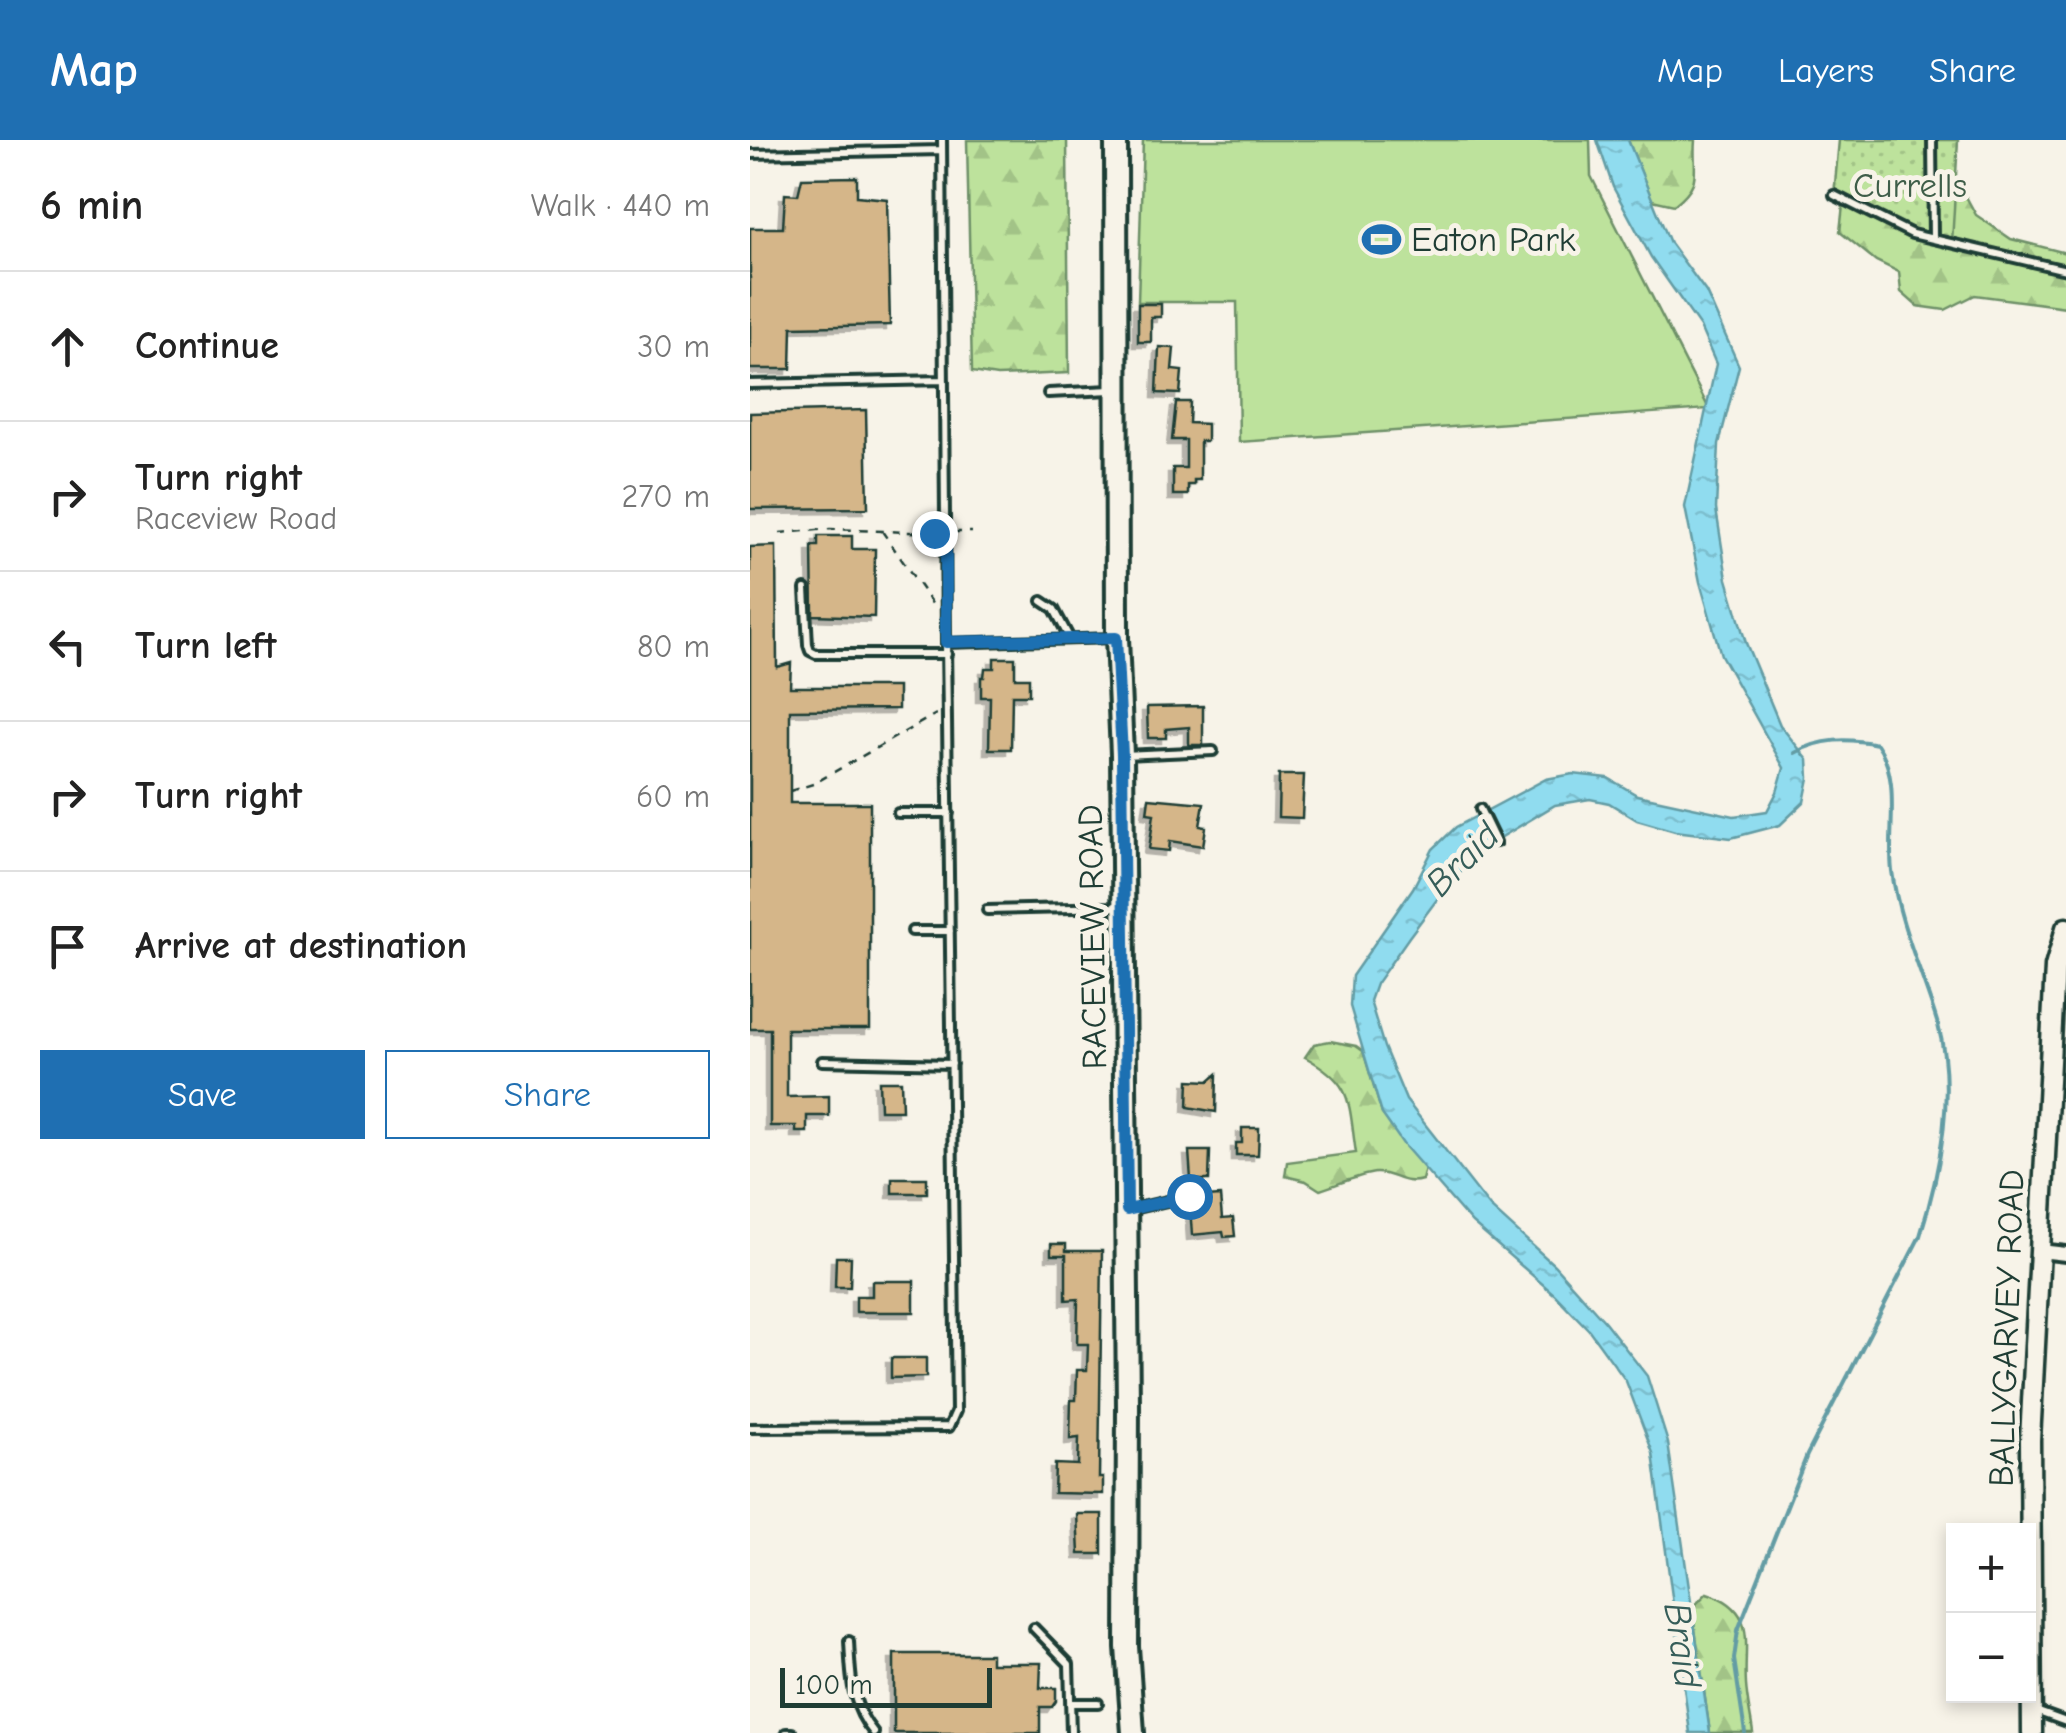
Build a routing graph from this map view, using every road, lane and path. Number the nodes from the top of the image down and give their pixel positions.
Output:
1 (942, 140) edge
2 (1116, 140) edge
3 (1932, 140) edge
4 (942, 150) junction
5 (750, 154) edge
6 (1834, 196) dead end
7 (1932, 238) junction
8 (2066, 270) edge
9 (944, 380) junction
10 (750, 384) edge
11 (1117, 390) junction
12 (1048, 393) dead end
13 (882, 531) junction
14 (972, 532) dead end
15 (780, 533) dead end
16 (946, 533) junction
17 (805, 589) dead end
18 (1042, 601) dead end
19 (936, 611) dead end
20 (1116, 638) junction
21 (1070, 640) junction
22 (946, 642) junction
23 (946, 654) junction
24 (939, 712) dead end
25 (1213, 752) dead end
26 (1122, 755) junction
27 (790, 790) dead end
28 (1480, 809) dead end
29 (898, 813) dead end
30 (948, 813) junction
31 (1496, 842) dead end
32 (1124, 907) junction
33 (987, 910) dead end
34 (2066, 928) edge
35 (912, 931) dead end
36 (950, 931) junction
37 (822, 1062) dead end
38 (952, 1064) junction
39 (1189, 1196) dead end
40 (1127, 1210) junction
41 (2040, 1251) junction
42 (2066, 1254) edge
43 (750, 1428) edge
44 (1034, 1628) dead end
45 (849, 1641) dead end
46 (1070, 1703) junction
47 (1098, 1703) dead end
48 (2032, 1710) junction
49 (2066, 1722) edge
50 (874, 1733) edge
51 (1072, 1733) edge
52 (1132, 1733) edge
53 (2032, 1733) edge

1 - 4 lane
2 - 11 main road, RACEVIEW ROAD
3 - 7 lane
4 - 5 lane
4 - 9 lane
6 - 7 lane
7 - 8 lane
9 - 10 lane
9 - 16 lane
11 - 12 lane
11 - 20 main road, RACEVIEW ROAD
13 - 15 path
13 - 16 path
13 - 19 path
14 - 16 path
16 - 22 lane
17 - 23 lane
18 - 21 lane
20 - 21 lane
20 - 26 main road, RACEVIEW ROAD
21 - 22 lane
22 - 23 lane
23 - 30 lane
24 - 27 path
25 - 26 lane
26 - 32 main road, RACEVIEW ROAD
28 - 31 lane
29 - 30 lane
30 - 36 lane
32 - 33 lane
32 - 40 main road, RACEVIEW ROAD
34 - 41 street, BALLYGARVEY ROAD
35 - 36 lane
36 - 38 lane
37 - 38 lane
38 - 43 lane
39 - 40 lane
40 - 52 main road, RACEVIEW ROAD
41 - 42 street
41 - 48 street, BALLYGARVEY ROAD
44 - 46 lane
45 - 50 lane
46 - 47 lane
46 - 51 lane
48 - 49 lane
48 - 53 street, BALLYGARVEY ROAD

